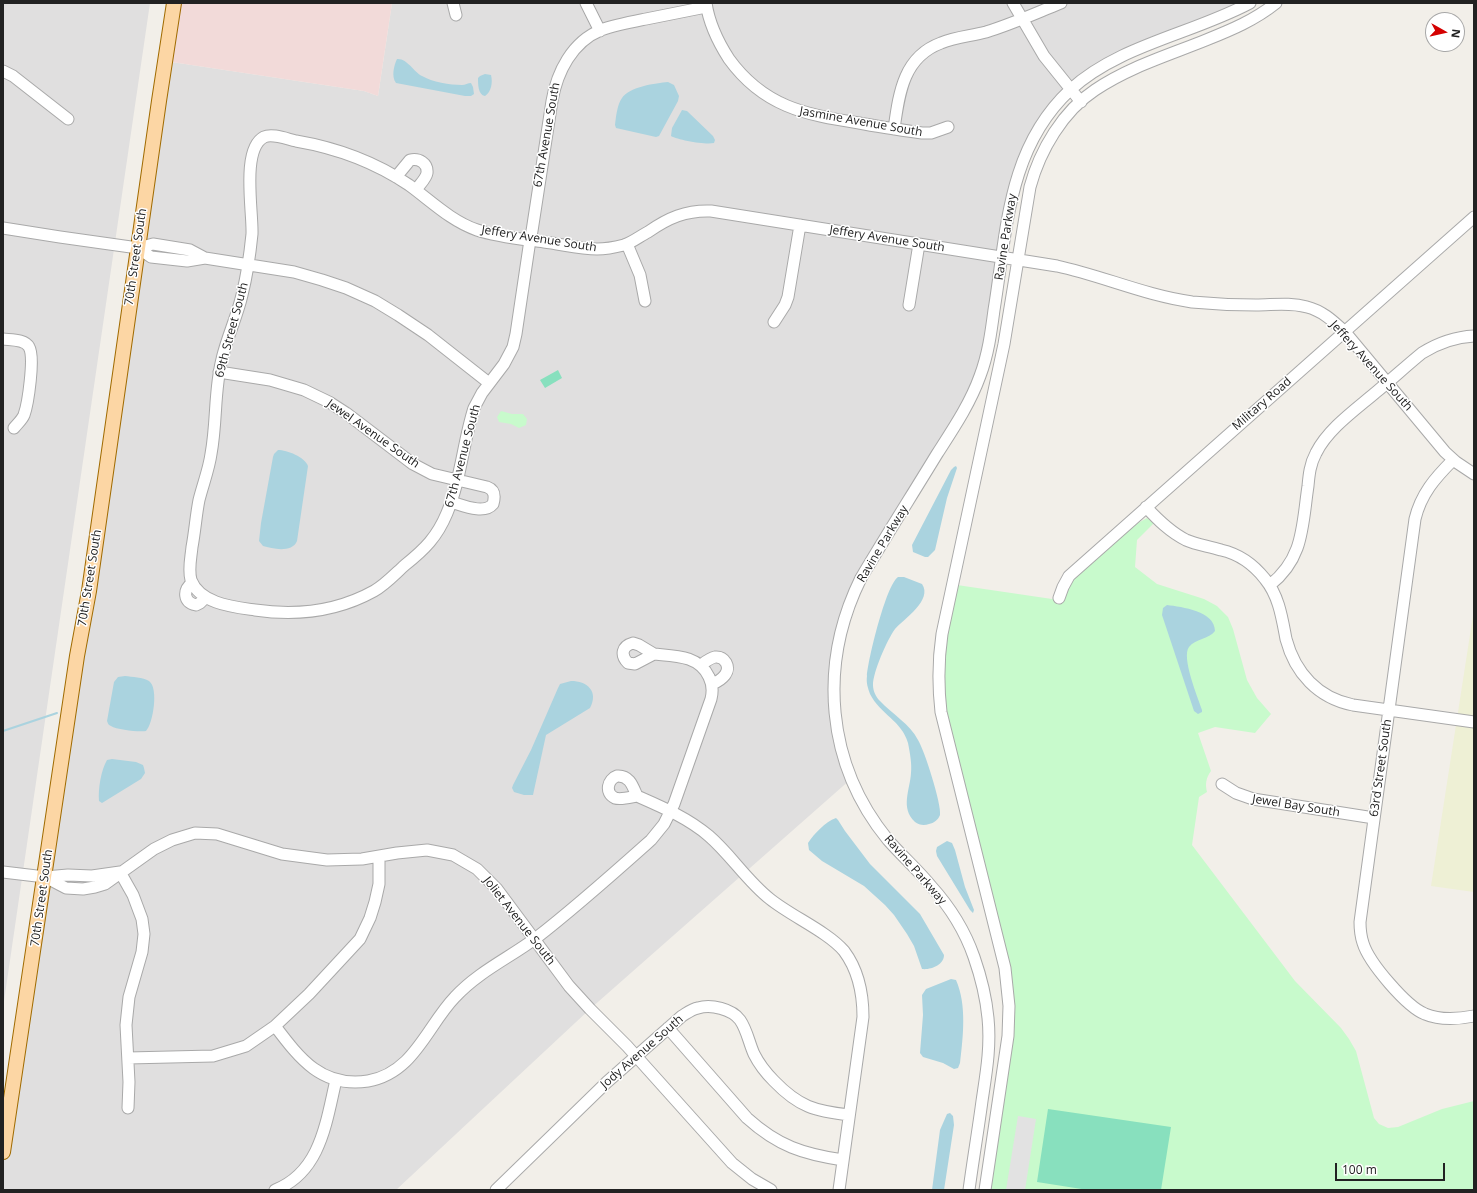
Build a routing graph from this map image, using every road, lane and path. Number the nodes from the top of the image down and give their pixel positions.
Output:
1 (174, 3) edge
2 (453, 3) edge
3 (586, 3) edge
4 (1013, 3) edge
5 (1061, 3) edge
6 (1250, 3) edge
7 (1276, 3) edge
8 (706, 5) edge
9 (456, 15) dead end
10 (1022, 19) junction
11 (600, 31) junction
12 (3, 71) edge
13 (1071, 90) junction
14 (1081, 102) junction
15 (68, 119) dead end
16 (948, 127) dead end
17 (894, 129) junction
18 (259, 140) joint
19 (396, 177) junction
20 (416, 190) junction
21 (1474, 217) edge
22 (800, 225) junction
23 (3, 228) edge
24 (530, 240) junction
25 (628, 244) junction
26 (919, 244) junction
27 (138, 248) junction
28 (1002, 257) junction
29 (1018, 260) junction
30 (247, 264) junction
31 (645, 301) dead end
32 (909, 305) dead end
33 (774, 322) dead end
34 (1345, 332) junction
35 (1474, 336) edge
36 (3, 339) edge
37 (219, 372) junction
38 (489, 383) junction
39 (1388, 383) junction
40 (14, 428) dead end
41 (1453, 460) junction
42 (1474, 474) edge
43 (457, 480) junction
44 (451, 502) junction
45 (1146, 507) junction
46 (190, 569) joint
47 (1270, 585) junction
48 (1059, 598) dead end
49 (654, 654) dead end
50 (701, 665) junction
51 (712, 684) junction
52 (1388, 710) junction
53 (1474, 722) edge
54 (1222, 784) dead end
55 (637, 796) dead end
56 (671, 812) junction
57 (1374, 818) junction
58 (380, 856) junction
59 (3, 872) edge
60 (120, 872) junction
61 (45, 877) junction
62 (534, 939) junction
63 (1474, 1016) edge
64 (276, 1026) junction
65 (668, 1028) junction
66 (636, 1057) junction
67 (128, 1058) junction
68 (336, 1080) junction
69 (128, 1108) dead end
70 (849, 1115) junction
71 (3, 1152) edge
72 (843, 1160) junction
73 (275, 1190) edge
74 (496, 1190) edge
75 (771, 1190) edge
76 (839, 1190) edge
77 (969, 1190) edge
78 (984, 1190) edge

1 - 27 main road, 70th Street South
2 - 9 street
3 - 11 street
4 - 10 street
5 - 10 street
6 - 13 street, Ravine Parkway
7 - 14 street, Ravine Parkway
8 - 11 street, 67th Avenue South
8 - 17 street, Jasmine Avenue South
10 - 13 street
10 - 17 street
11 - 24 street, 67th Avenue South
12 - 15 street
13 - 14 street
13 - 28 street, Ravine Parkway
14 - 29 street, Ravine Parkway
16 - 17 street, Jasmine Avenue South
18 - 19 street, Jeffery Avenue South
18 - 30 street, 69th Street South
19 - 20 street, Jeffery Avenue South
19 - 20 street
20 - 24 street, Jeffery Avenue South
21 - 34 street, Military Road
22 - 25 street, Jeffery Avenue South
22 - 26 street, Jeffery Avenue South
22 - 33 street
23 - 27 street
24 - 25 street, Jeffery Avenue South
24 - 38 street, 67th Avenue South
25 - 31 street
26 - 28 street, Jeffery Avenue South
26 - 32 street
27 - 30 street
27 - 61 main road, 70th Street South
28 - 29 street, Jeffery Avenue South
28 - 77 street, Ravine Parkway
29 - 34 street, Jeffery Avenue South
29 - 78 street, Ravine Parkway
30 - 37 street, 69th Street South
30 - 38 street
34 - 39 street, Jeffery Avenue South
34 - 45 street, Military Road
35 - 39 street
36 - 40 street
37 - 43 street, Jewel Avenue South
37 - 46 street, 69th Street South
38 - 43 street, 67th Avenue South
39 - 41 street, Jeffery Avenue South
39 - 47 street
41 - 42 street, Jeffery Avenue South
41 - 52 street, 63rd Street South
43 - 44 street, 67th Avenue South
43 - 44 street, Jewel Avenue South
44 - 46 street, 67th Avenue South
45 - 47 street
45 - 48 street, Military Road
47 - 52 street
49 - 50 street
50 - 51 street
50 - 51 street
51 - 56 street
52 - 53 street
52 - 57 street, 63rd Street South
54 - 57 street, Jewel Bay South
55 - 56 street
56 - 62 street
56 - 70 street
57 - 63 street, 63rd Street South
58 - 60 street, Joliet Avenue South
58 - 62 street, Joliet Avenue South
58 - 64 street
59 - 61 street, Joliet Avenue South
60 - 61 street, Joliet Avenue South
60 - 67 street
61 - 71 main road, 70th Street South
62 - 66 street, Joliet Avenue South
62 - 68 street
64 - 67 street
64 - 68 street
65 - 66 street, Jody Avenue South
65 - 70 street, Jody Avenue South
65 - 72 street
66 - 74 street, Jody Avenue South
66 - 75 street, Joliet Avenue South
67 - 69 street
68 - 73 street
70 - 72 street
72 - 76 street

